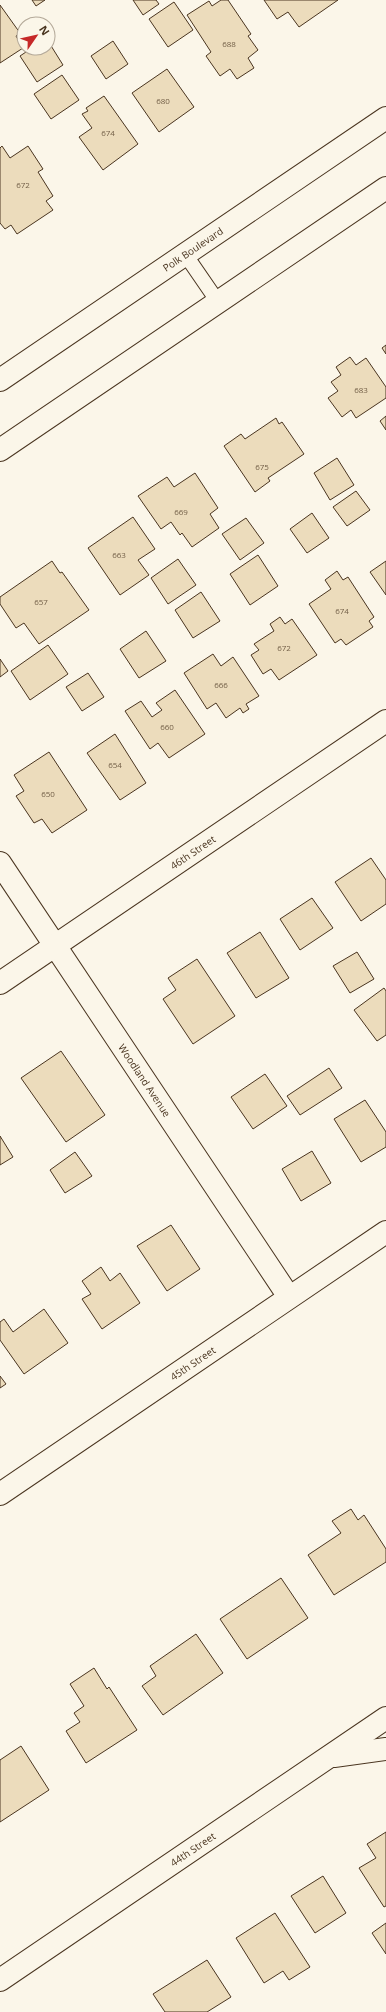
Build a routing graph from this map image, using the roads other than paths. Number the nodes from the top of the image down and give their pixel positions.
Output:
1 (386, 118) edge
2 (386, 188) edge
3 (185, 254) junction
4 (218, 302) junction
5 (0, 380) edge
6 (0, 450) edge
7 (386, 721) edge
8 (0, 863) edge
9 (55, 945) junction
10 (0, 983) edge
11 (386, 1232) edge
12 (290, 1297) junction
13 (0, 1494) edge
14 (386, 1718) edge
15 (386, 1749) edge
16 (329, 1756) junction
17 (0, 1980) edge

1 - 3 street, Polk Boulevard
2 - 4 street
3 - 4 lane
3 - 5 street, Polk Boulevard
4 - 6 street
7 - 9 street, 46th Street
8 - 9 street, Woodland Avenue
9 - 10 street, 46th Street
9 - 12 street, Woodland Avenue
11 - 12 street, 45th Street
12 - 13 street, 45th Street
14 - 16 street, 44th Street
15 - 16 street
16 - 17 street, 44th Street

